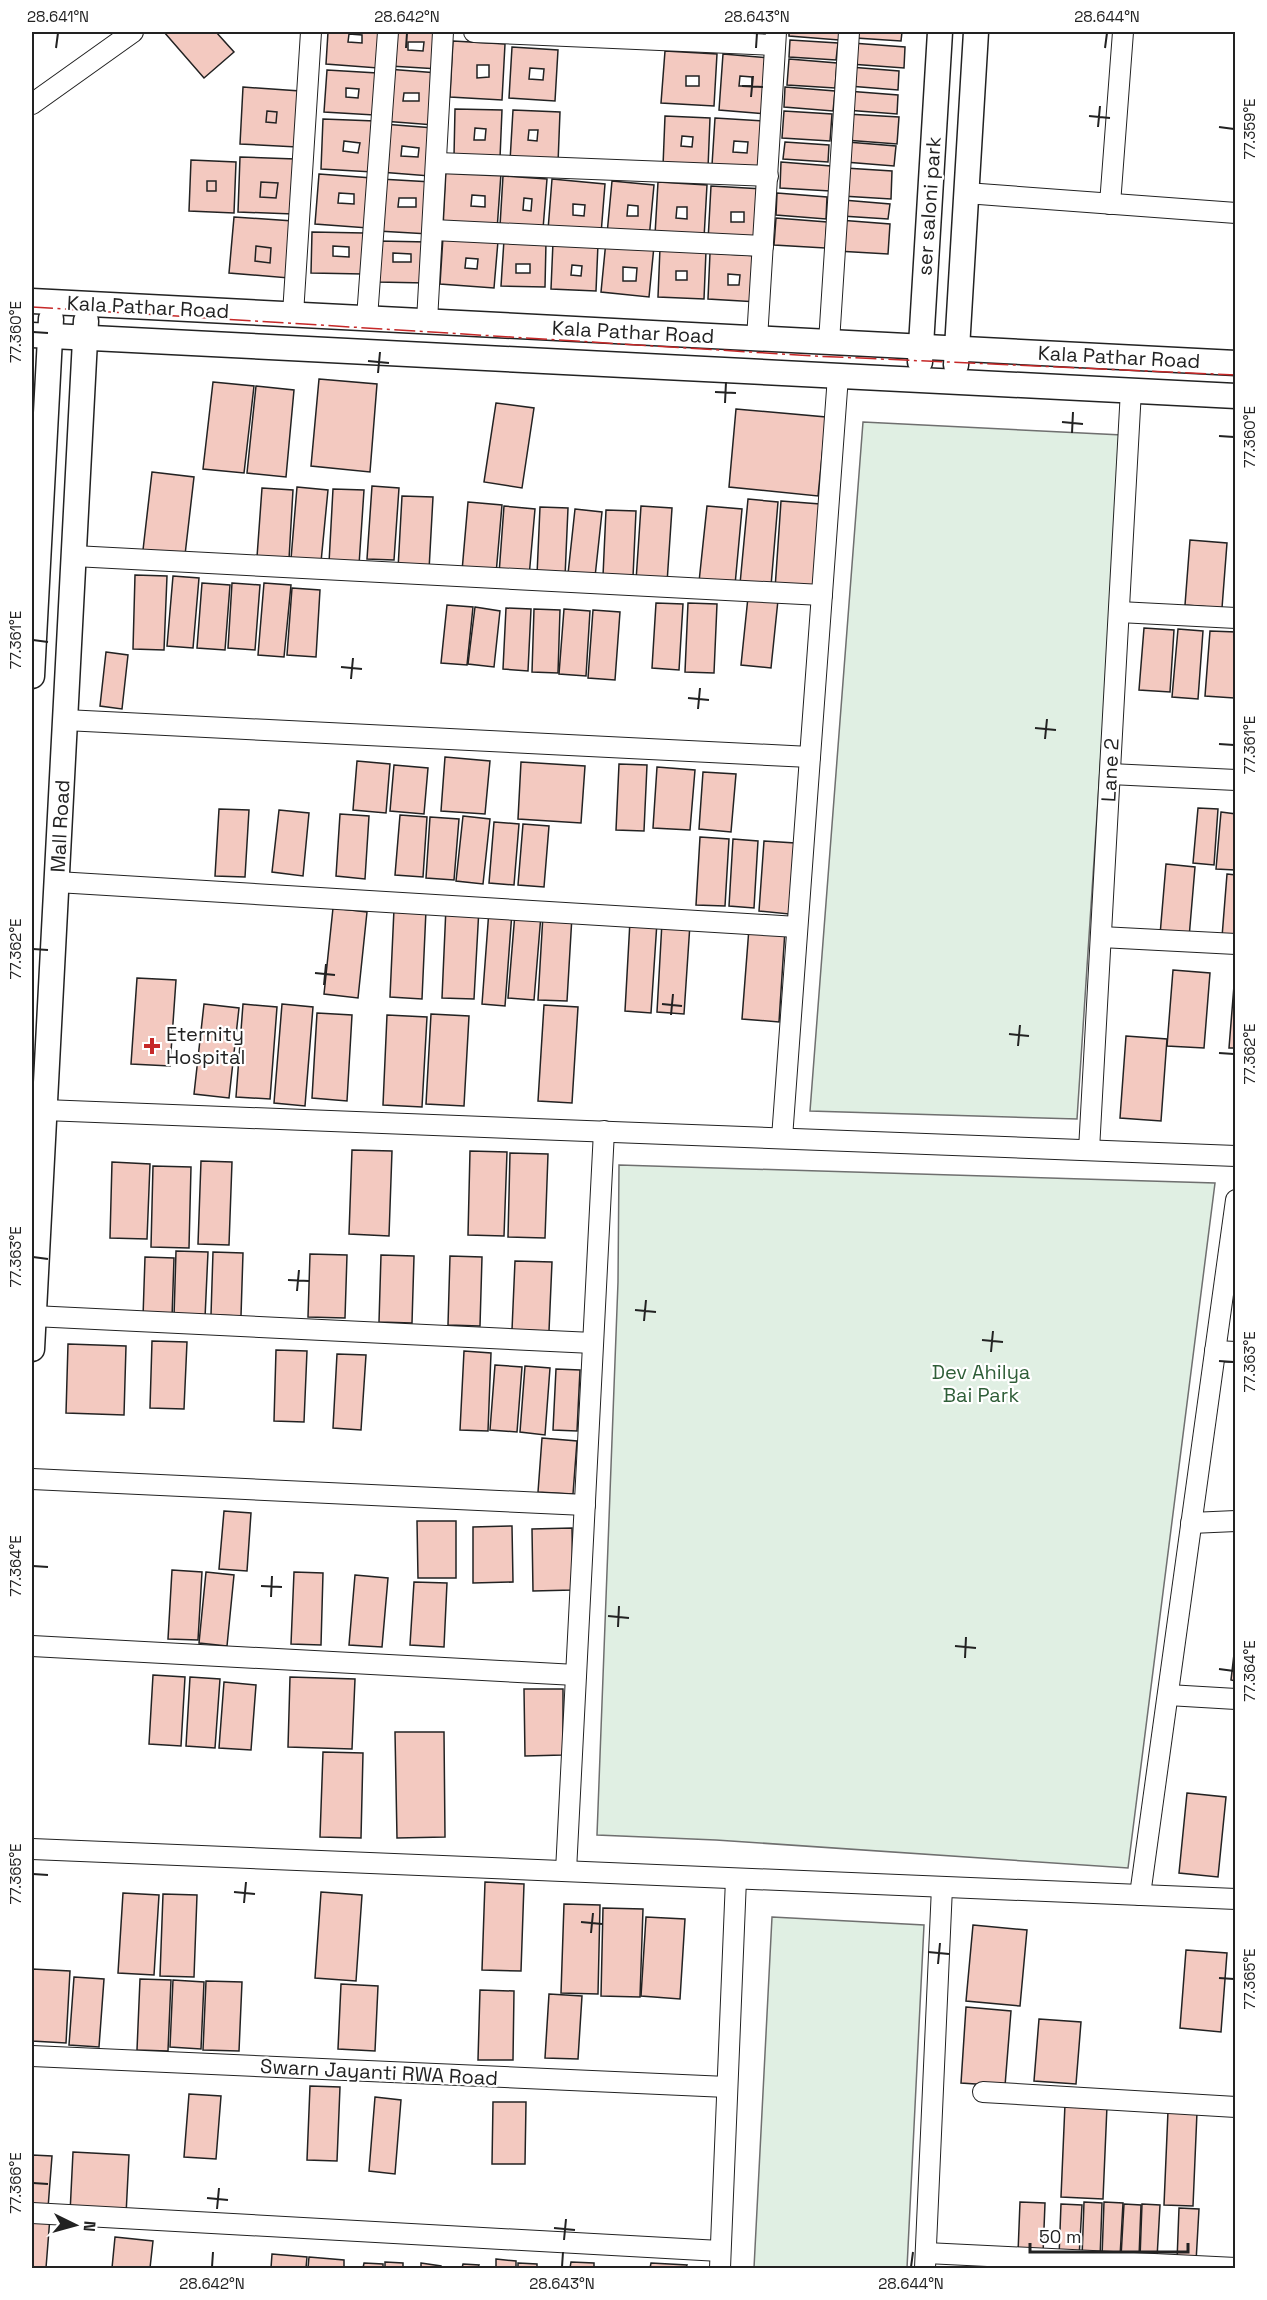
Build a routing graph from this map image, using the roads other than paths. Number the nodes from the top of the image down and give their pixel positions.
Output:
1 (132, 32) edge
2 (310, 32) edge
3 (388, 32) edge
4 (443, 32) edge
5 (474, 32) edge
6 (849, 32) edge
7 (940, 32) edge
8 (976, 32) edge
9 (1123, 32) edge
10 (776, 38) edge
11 (32, 104) edge
12 (437, 163) junction
13 (768, 176) junction
14 (966, 193) junction
15 (1110, 204) junction
16 (1236, 213) edge
17 (433, 230) junction
18 (763, 246) junction
19 (42, 301) edge
20 (87, 303) junction
21 (293, 314) junction
22 (367, 318) junction
23 (427, 321) junction
24 (41, 335) edge
25 (86, 337) junction
26 (756, 339) junction
27 (829, 342) junction
28 (921, 347) junction
29 (957, 349) junction
30 (1236, 363) edge
31 (838, 375) junction
32 (919, 380) junction
33 (955, 381) junction
34 (1131, 390) junction
35 (1236, 396) edge
36 (74, 556) junction
37 (822, 595) junction
38 (1119, 612) junction
39 (1236, 618) edge
40 (32, 676) edge
41 (65, 720) junction
42 (810, 757) junction
43 (1110, 774) junction
44 (1236, 780) edge
45 (57, 882) junction
46 (797, 927) junction
47 (1101, 937) junction
48 (1236, 944) edge
49 (44, 1110) junction
50 (604, 1131) junction
51 (782, 1138) junction
52 (1089, 1150) junction
53 (1236, 1155) edge
54 (36, 1183) edge
55 (1236, 1200) edge
56 (35, 1208) edge
57 (33, 1316) junction
58 (593, 1343) junction
59 (32, 1349) edge
60 (1215, 1351) junction
61 (1236, 1352) edge
62 (32, 1479) edge
63 (585, 1505) junction
64 (1236, 1521) edge
65 (1191, 1523) junction
66 (32, 1646) edge
67 (576, 1675) junction
68 (1168, 1695) junction
69 (1236, 1699) edge
70 (32, 1849) edge
71 (566, 1871) junction
72 (736, 1879) junction
73 (942, 1887) junction
74 (1140, 1895) junction
75 (1236, 1899) edge
76 (32, 2056) edge
77 (727, 2087) junction
78 (983, 2092) dead end
79 (1236, 2107) edge
80 (32, 2213) edge
81 (720, 2260) edge
82 (926, 2261) edge
83 (1236, 2268) edge

1 - 11 street
2 - 21 street
3 - 22 street
4 - 12 street
5 - 10 street
6 - 27 street
7 - 28 street, ser saloni park
8 - 14 street
9 - 15 street
10 - 13 street
12 - 13 street
12 - 17 street
13 - 18 street
14 - 15 street
14 - 29 street
15 - 16 street
17 - 18 street
17 - 23 street
18 - 26 street
19 - 20 street, Kala Pathar Road
19 - 24 street
20 - 21 street, Kala Pathar Road
20 - 25 street, Mall Road
21 - 22 street, Kala Pathar Road
22 - 23 street, Kala Pathar Road
23 - 26 street, Kala Pathar Road
24 - 25 street, Kala Pathar Road
24 - 40 street
25 - 31 street, Kala Pathar Road
25 - 36 street, Mall Road
26 - 27 street, Kala Pathar Road
27 - 28 street, Kala Pathar Road
28 - 29 street, Kala Pathar Road
28 - 32 street, ser saloni park
29 - 30 street, Kala Pathar Road
29 - 33 street
31 - 32 street, Kala Pathar Road
31 - 37 street
32 - 33 street, Kala Pathar Road
33 - 34 street, Kala Pathar Road
34 - 35 street, Kala Pathar Road
34 - 38 street, Lane 2
36 - 37 street
36 - 41 street, Mall Road
37 - 42 street
38 - 39 street
38 - 43 street, Lane 2
41 - 42 street
41 - 45 street, Mall Road
42 - 46 street
43 - 44 street
43 - 47 street, Lane 2
45 - 46 street
45 - 49 street, Mall Road
46 - 51 street
47 - 48 street
47 - 52 street, Lane 2
49 - 50 street
49 - 54 street, Mall Road
50 - 51 street
50 - 58 street
51 - 52 street
52 - 53 street
54 - 56 street, Mall Road
55 - 60 street
56 - 57 street, Mall Road
57 - 58 street
57 - 59 street, Mall Road
58 - 63 street
60 - 61 street
60 - 65 street
62 - 63 street
63 - 67 street
64 - 65 street
65 - 68 street
66 - 67 street
67 - 71 street
68 - 69 street
68 - 74 street
70 - 71 street
71 - 72 street
72 - 73 street
72 - 77 street
73 - 74 street
73 - 82 street
74 - 75 street
76 - 77 street, Swarn Jayanti RWA Road
77 - 81 street
78 - 79 street
80 - 81 street
82 - 83 street

